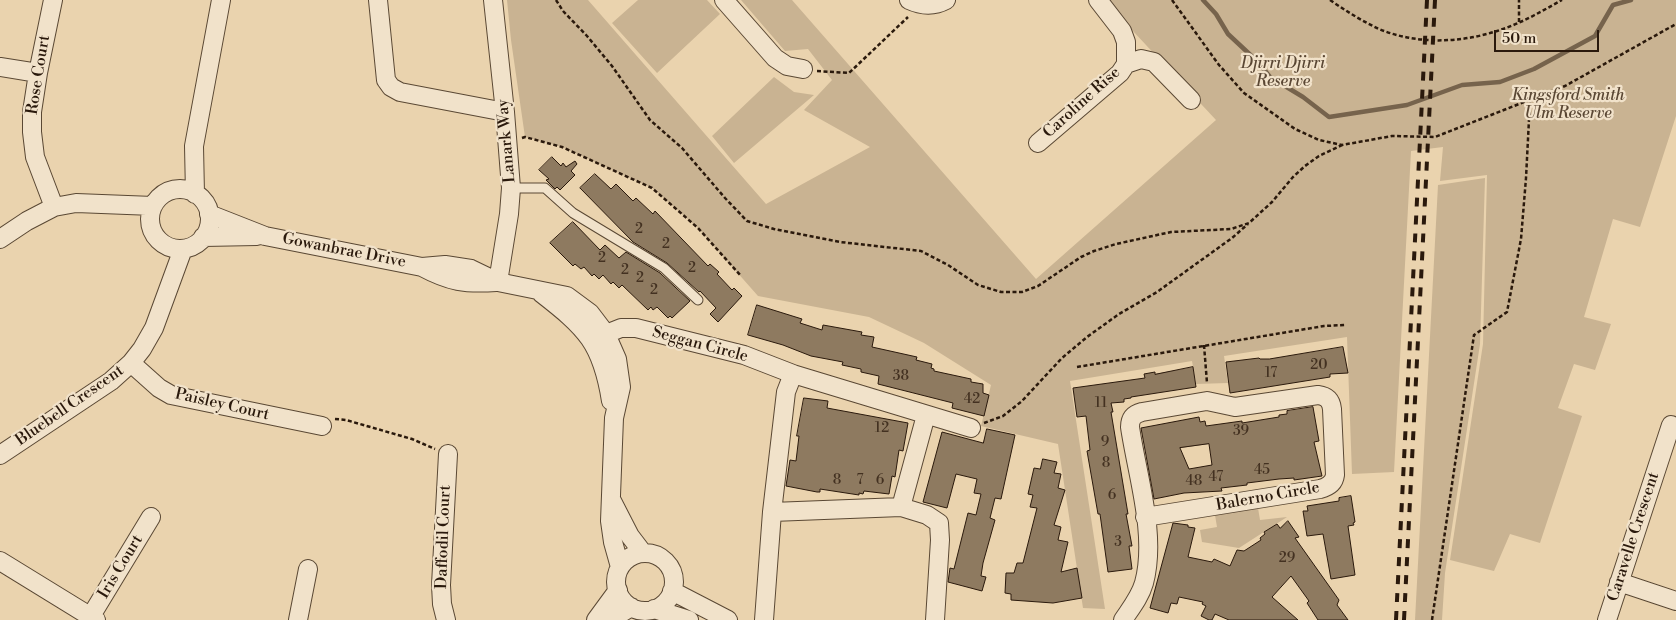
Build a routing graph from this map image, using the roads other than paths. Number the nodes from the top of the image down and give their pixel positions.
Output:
1 (53, 0) edge
2 (221, 0) edge
3 (378, 0) edge
4 (493, 0) edge
5 (724, 0) edge
6 (946, 0) edge
7 (1098, 0) edge
8 (915, 2) edge
9 (1126, 64) junction
10 (0, 67) edge
11 (803, 69) road end
12 (38, 74) junction
13 (1191, 100) dead end
14 (505, 112) junction
15 (1038, 142) dead end
16 (194, 146) junction
17 (511, 188) junction
18 (174, 190) junction
19 (195, 194) junction
20 (54, 207) junction
21 (152, 214) junction
22 (209, 214) junction
23 (265, 236) junction
24 (203, 238) junction
25 (0, 239) edge
26 (164, 245) junction
27 (183, 249) junction
28 (498, 282) junction
29 (537, 291) junction
30 (163, 300) junction
31 (698, 300) dead end
32 (606, 334) junction
33 (131, 363) junction
34 (793, 374) junction
35 (926, 414) junction
36 (614, 418) junction
37 (1671, 425) dead end
38 (322, 426) road end
39 (972, 428) road end
40 (448, 454) road end
41 (0, 455) edge
42 (611, 499) junction
43 (901, 508) junction
44 (772, 512) junction
45 (1145, 517) junction
46 (151, 518) dead end
47 (643, 553) junction
48 (0, 561) edge
49 (620, 567) junction
50 (308, 569) dead end
51 (1619, 582) junction
52 (618, 590) junction
53 (672, 591) junction
54 (1676, 601) edge
55 (631, 607) junction
56 (654, 609) junction
57 (94, 618) edge
58 (298, 620) edge
59 (446, 620) edge
60 (596, 620) edge
61 (610, 620) edge
62 (689, 620) edge
63 (728, 620) edge
64 (764, 620) edge
65 (935, 620) edge
66 (1123, 620) edge
67 (1607, 620) edge

1 - 12 street, Rose Court
2 - 16 street
3 - 14 street
4 - 14 street, Lanark Way
5 - 11 street
6 - 8 street
7 - 9 street
9 - 13 street
9 - 15 street, Caroline Rise
10 - 12 street
12 - 20 street, Rose Court
14 - 17 street, Lanark Way
16 - 18 street
16 - 19 street
17 - 28 street, Lanark Way
17 - 31 lane
18 - 19 street
18 - 21 street
19 - 22 street
20 - 21 street
20 - 25 street
21 - 26 street
22 - 23 street, Gowanbrae Drive
22 - 24 street
23 - 24 street, Gowanbrae Drive
23 - 28 street, Gowanbrae Drive
24 - 27 street
26 - 27 street
26 - 30 street, Bluebell Crescent
27 - 30 street, Bluebell Crescent
28 - 29 street, Gowanbrae Drive
29 - 32 street, Gowanbrae Drive
29 - 36 street, Gowanbrae Drive
30 - 33 street, Bluebell Crescent
32 - 34 street, Seggan Circle
32 - 36 street, Gowanbrae Drive
33 - 38 street, Paisley Court
33 - 41 street, Bluebell Crescent
34 - 35 street, Seggan Circle
34 - 44 street
35 - 39 street, Seggan Circle
35 - 43 street
36 - 42 street, Gowanbrae Drive
37 - 51 street, Caravelle Crescent
40 - 59 street, Daffodil Court
42 - 47 street, Gowanbrae Drive
42 - 49 street, Gowanbrae Drive
43 - 44 street
43 - 65 street
44 - 64 street
45 - 45 street, Balerno Circle
45 - 66 street, Balerno Circle
46 - 57 street, Iris Court
47 - 49 street
47 - 53 street
48 - 57 street
49 - 52 street
50 - 58 street
51 - 54 street
51 - 67 street, Caravelle Crescent
52 - 55 street
52 - 60 street
53 - 56 street
53 - 63 street
55 - 56 street
55 - 61 street
56 - 62 street

